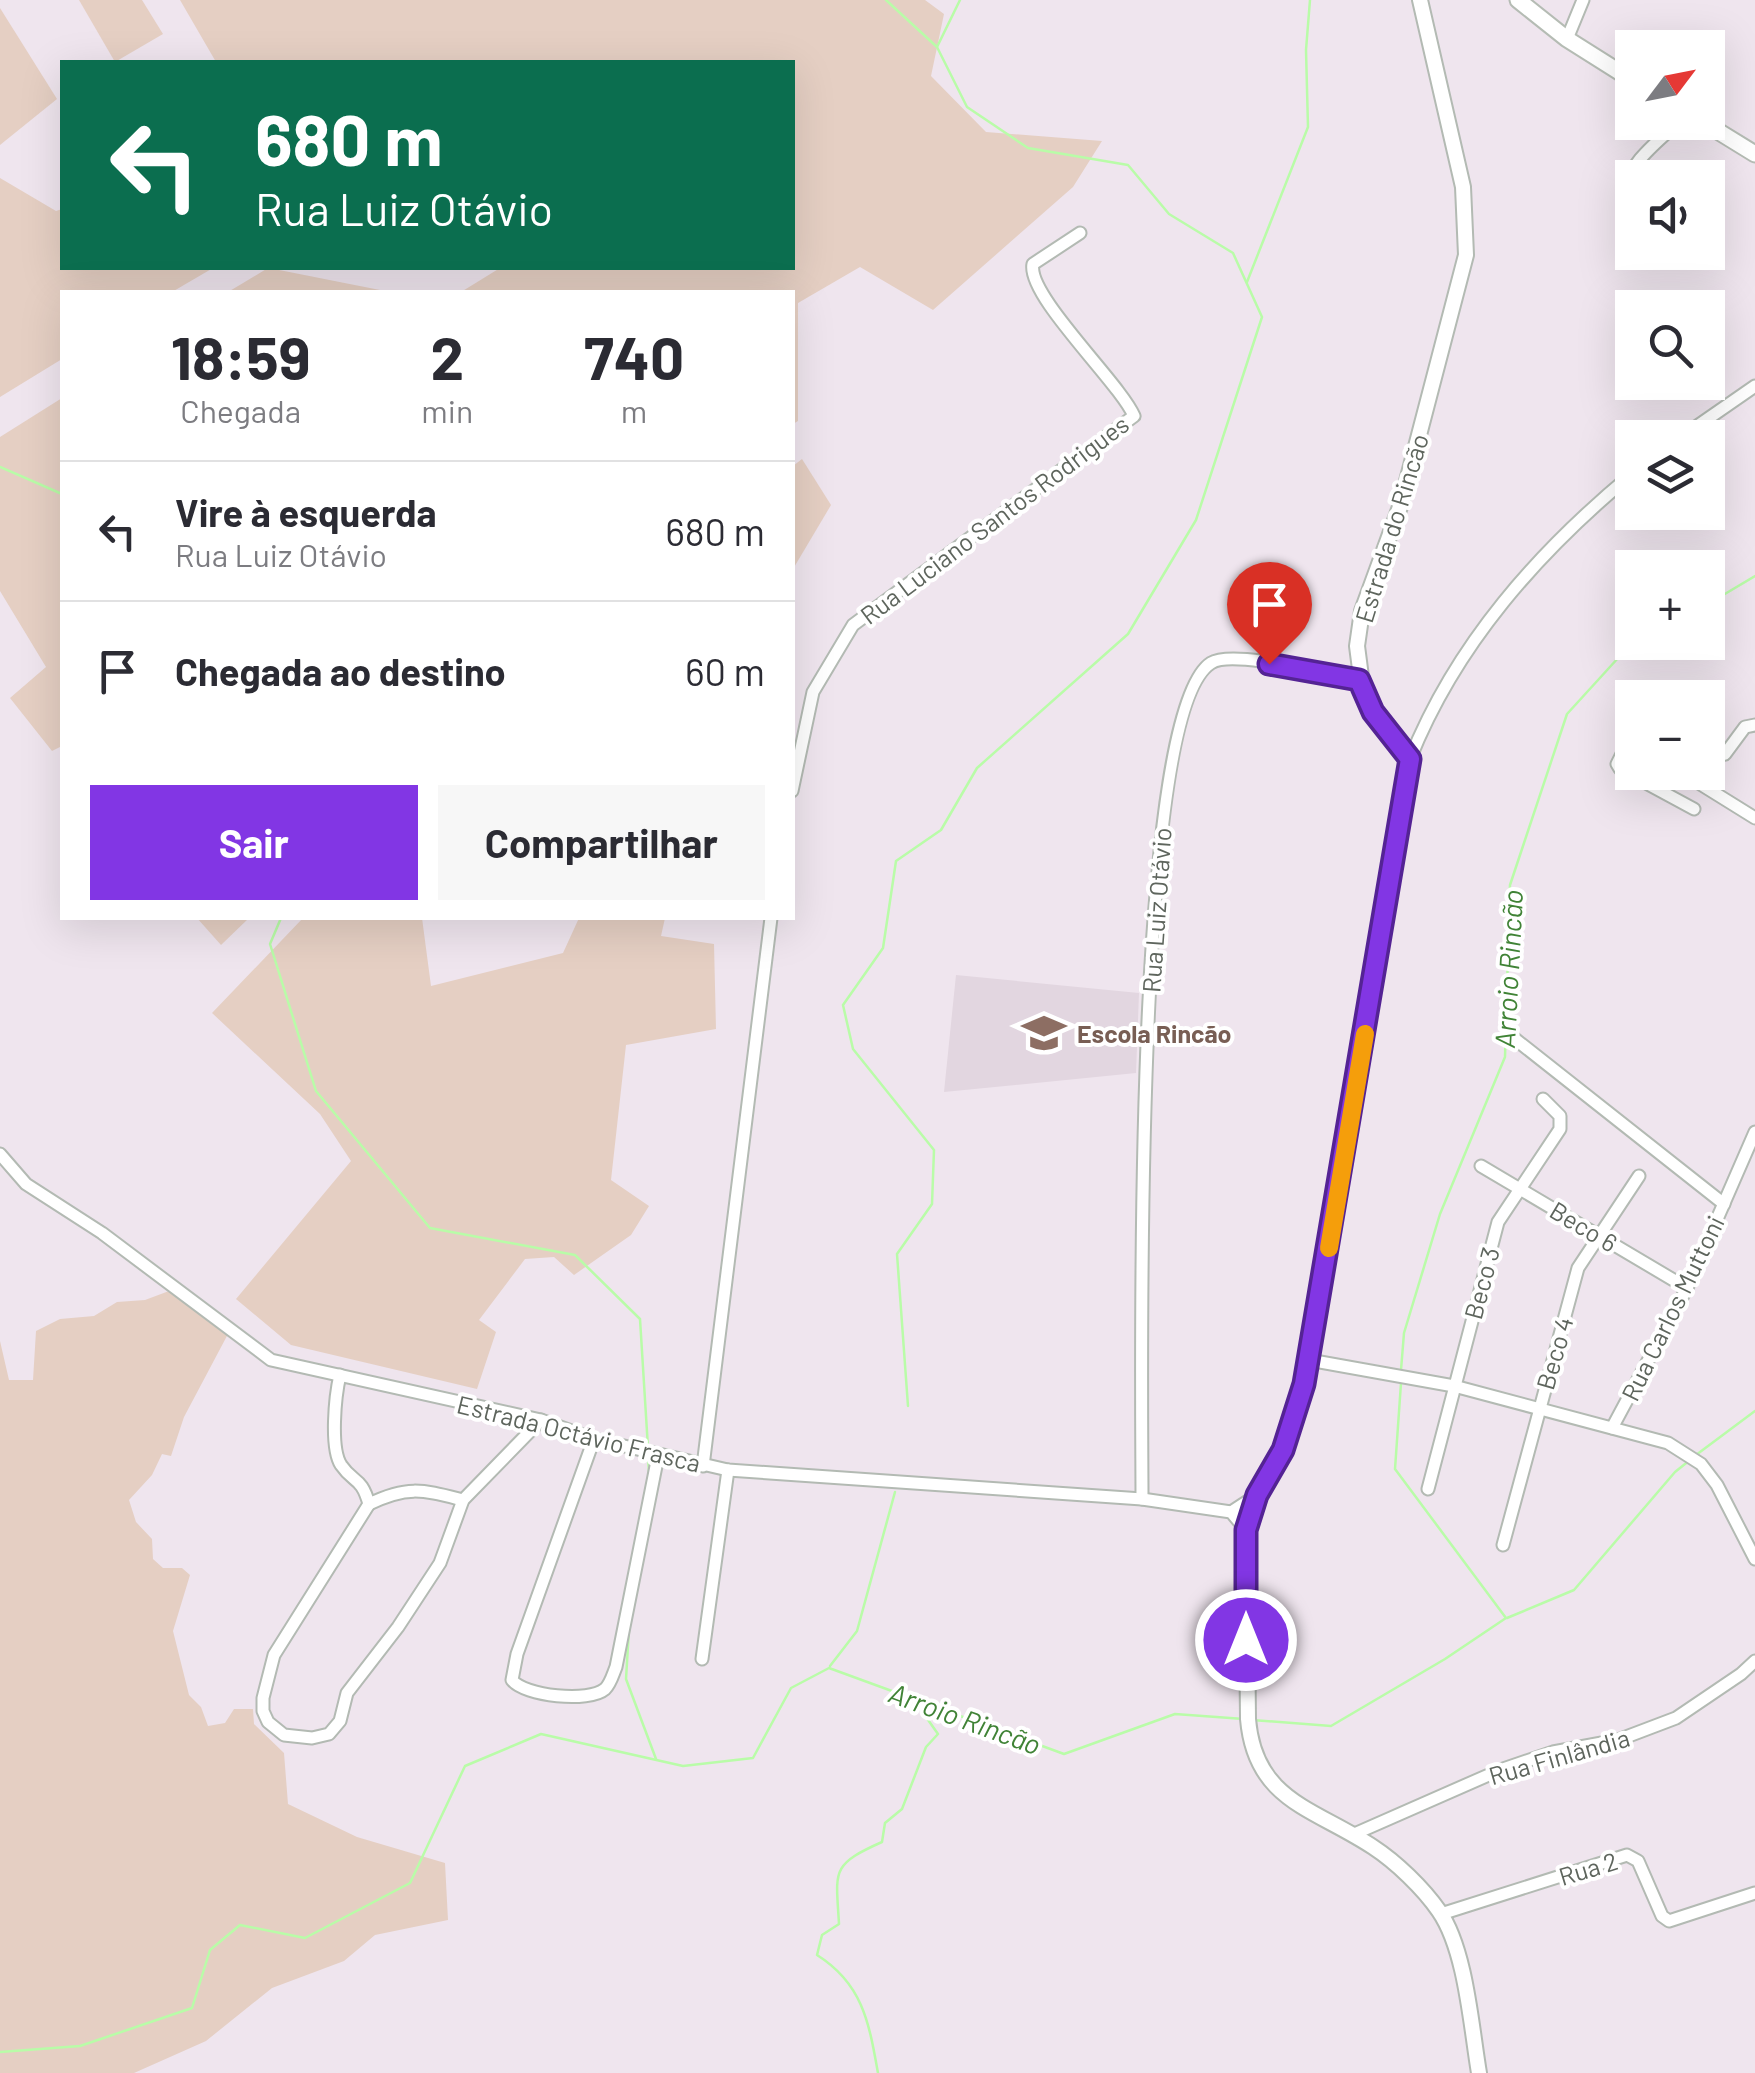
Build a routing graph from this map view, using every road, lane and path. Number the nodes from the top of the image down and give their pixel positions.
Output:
1 (1420, 0) edge
2 (1518, 0) edge
3 (1583, 0) edge
4 (1567, 39) junction
5 (1615, 69) edge
6 (1725, 136) edge
7 (1659, 140) edge
8 (1755, 154) edge
9 (1641, 160) edge
10 (1080, 233) dead end
11 (1755, 386) edge
12 (1706, 420) edge
13 (1615, 488) edge
14 (1359, 680) junction
15 (1755, 725) edge
16 (1725, 754) edge
17 (1410, 759) junction
18 (795, 777) edge
19 (1659, 790) edge
20 (1710, 790) edge
21 (1694, 809) dead end
22 (1755, 818) edge
23 (771, 920) edge
24 (1515, 1039) dead end
25 (1542, 1099) dead end
26 (1755, 1132) edge
27 (0, 1154) edge
28 (1481, 1166) dead end
29 (1639, 1176) dead end
30 (1520, 1188) junction
31 (1724, 1204) junction
32 (1600, 1235) junction
33 (1687, 1288) junction
34 (1309, 1360) junction
35 (340, 1375) junction
36 (1454, 1386) junction
37 (1539, 1408) junction
38 (541, 1420) junction
39 (1612, 1428) junction
40 (594, 1439) junction
41 (658, 1456) junction
42 (703, 1466) junction
43 (728, 1470) junction
44 (1428, 1490) dead end
45 (1257, 1495) junction
46 (1142, 1499) junction
47 (464, 1500) junction
48 (369, 1504) junction
49 (1230, 1512) junction
50 (1246, 1530) junction
51 (1503, 1545) dead end
52 (1755, 1559) edge
53 (702, 1659) dead end
54 (1755, 1660) edge
55 (1352, 1835) junction
56 (1755, 1893) edge
57 (1441, 1914) junction
58 (1479, 2073) edge

1 - 14 street, Estrada do Rincão
2 - 4 main road
3 - 4 street
4 - 5 main road
6 - 8 main road
7 - 9 street
10 - 18 street, Rua Luciano Santos Rodrigues
11 - 12 street
13 - 17 street
14 - 17 street, Estrada do Rincão
14 - 46 street, Rua Luiz Otávio
15 - 16 street
17 - 34 street
19 - 21 street
20 - 22 street
23 - 42 street
24 - 31 street
25 - 30 street, Beco 3
26 - 31 street, Rua Carlos Muttoni
27 - 35 street, Estrada Octávio Frasca
28 - 30 street, Beco 6
29 - 32 street, Beco 4
30 - 32 street, Beco 6
30 - 36 street, Beco 3
31 - 33 street, Rua Carlos Muttoni
32 - 33 street, Beco 6
32 - 37 street, Beco 4
33 - 39 street, Rua Carlos Muttoni
34 - 36 street
34 - 45 street
35 - 38 street, Estrada Octávio Frasca
35 - 48 street
36 - 37 street
36 - 44 street, Beco 3
37 - 39 street
37 - 51 street, Beco 4
38 - 40 street, Estrada Octávio Frasca
38 - 47 street
39 - 52 street
40 - 41 street, Estrada Octávio Frasca
40 - 41 street
41 - 42 street, Estrada Octávio Frasca
42 - 43 street, Estrada Octávio Frasca
43 - 46 street, Estrada Octávio Frasca
43 - 53 street
45 - 49 street
45 - 50 street
46 - 49 street, Estrada Octávio Frasca
47 - 48 street
47 - 48 street
49 - 50 street
50 - 55 street
54 - 55 street, Rua Finlândia
55 - 57 street
56 - 57 street, Rua 2
57 - 58 street

